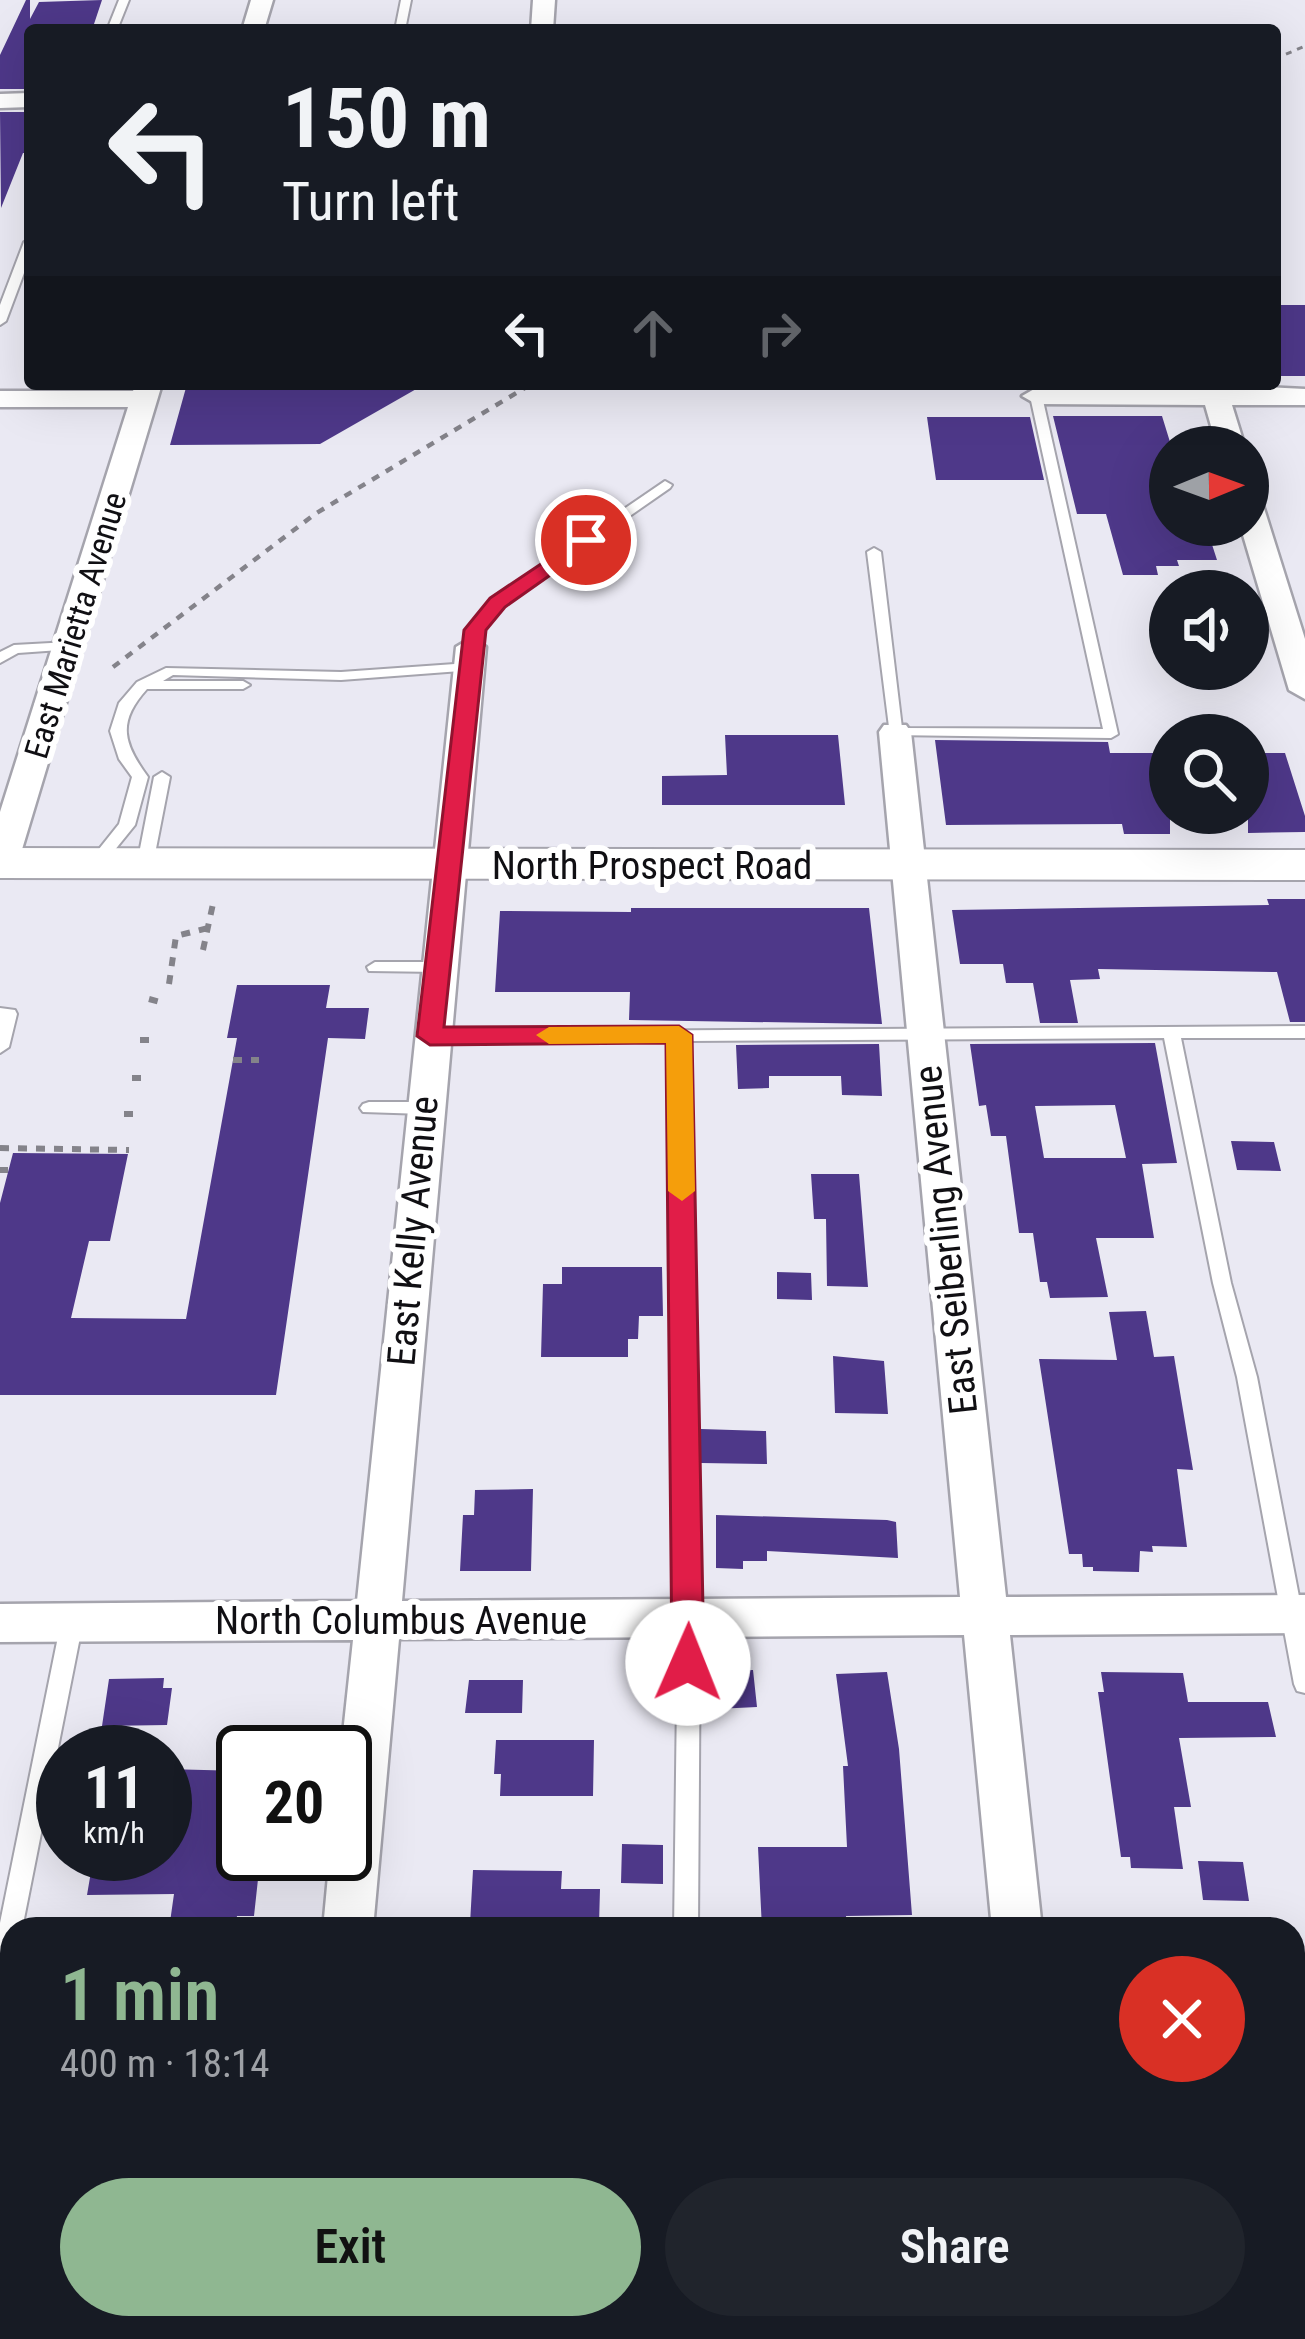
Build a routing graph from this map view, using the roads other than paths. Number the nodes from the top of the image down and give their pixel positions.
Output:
1 (24, 258) edge
2 (0, 321) edge
3 (1214, 391) edge
4 (147, 392) edge
5 (1036, 396) joint
6 (1305, 397) edge
7 (0, 399) edge
8 (1225, 426) edge
9 (665, 485) dead end
10 (1261, 546) edge
11 (874, 552) dead end
12 (69, 646) junction
13 (470, 657) junction
14 (0, 659) edge
15 (1305, 689) edge
16 (895, 733) junction
17 (162, 777) dead end
18 (0, 864) edge
19 (95, 864) junction
20 (145, 864) junction
21 (451, 865) junction
22 (907, 866) junction
23 (1305, 866) edge
24 (375, 967) dead end
25 (439, 967) junction
26 (0, 1014) edge
27 (1305, 1032) edge
28 (1171, 1033) junction
29 (924, 1034) junction
30 (679, 1035) junction
31 (430, 1036) junction
32 (0, 1047) edge
33 (369, 1108) dead end
34 (424, 1108) junction
35 (1297, 1614) edge
36 (376, 1618) junction
37 (984, 1619) junction
38 (689, 1620) junction
39 (72, 1622) junction
40 (0, 1623) edge
41 (1305, 1684) edge
42 (13, 1917) edge
43 (349, 1917) edge
44 (686, 1917) edge
45 (1016, 1917) edge

1 - 2 lane
3 - 5 street
3 - 6 street
3 - 8 street
4 - 7 street
4 - 12 street, East Marietta Avenue
5 - 16 lane
9 - 13 lane, East Kelly Avenue
10 - 15 street
11 - 16 lane, East Seiberling Avenue
12 - 14 lane
12 - 18 street, East Marietta Avenue
13 - 19 lane
13 - 21 street, East Kelly Avenue
16 - 22 street, East Seiberling Avenue
17 - 20 lane
18 - 19 main road, North Prospect Road
19 - 20 main road, North Prospect Road
20 - 21 main road, North Prospect Road
21 - 22 main road, North Prospect Road
21 - 25 street, East Kelly Avenue
22 - 23 main road, North Prospect Road
22 - 29 street, East Seiberling Avenue
24 - 25 lane
25 - 31 street, East Kelly Avenue
26 - 32 lane
27 - 28 lane
28 - 29 lane
28 - 35 lane
29 - 30 lane
29 - 37 street, East Seiberling Avenue
30 - 31 lane
30 - 38 lane
31 - 34 street, East Kelly Avenue
33 - 34 lane
34 - 36 street, East Kelly Avenue
35 - 37 street, North Columbus Avenue
35 - 41 lane
36 - 38 street, North Columbus Avenue
36 - 39 street, North Columbus Avenue
36 - 43 street, East Kelly Avenue
37 - 38 street, North Columbus Avenue
37 - 45 street, East Seiberling Avenue
38 - 44 lane
39 - 40 street, North Columbus Avenue
39 - 42 lane

